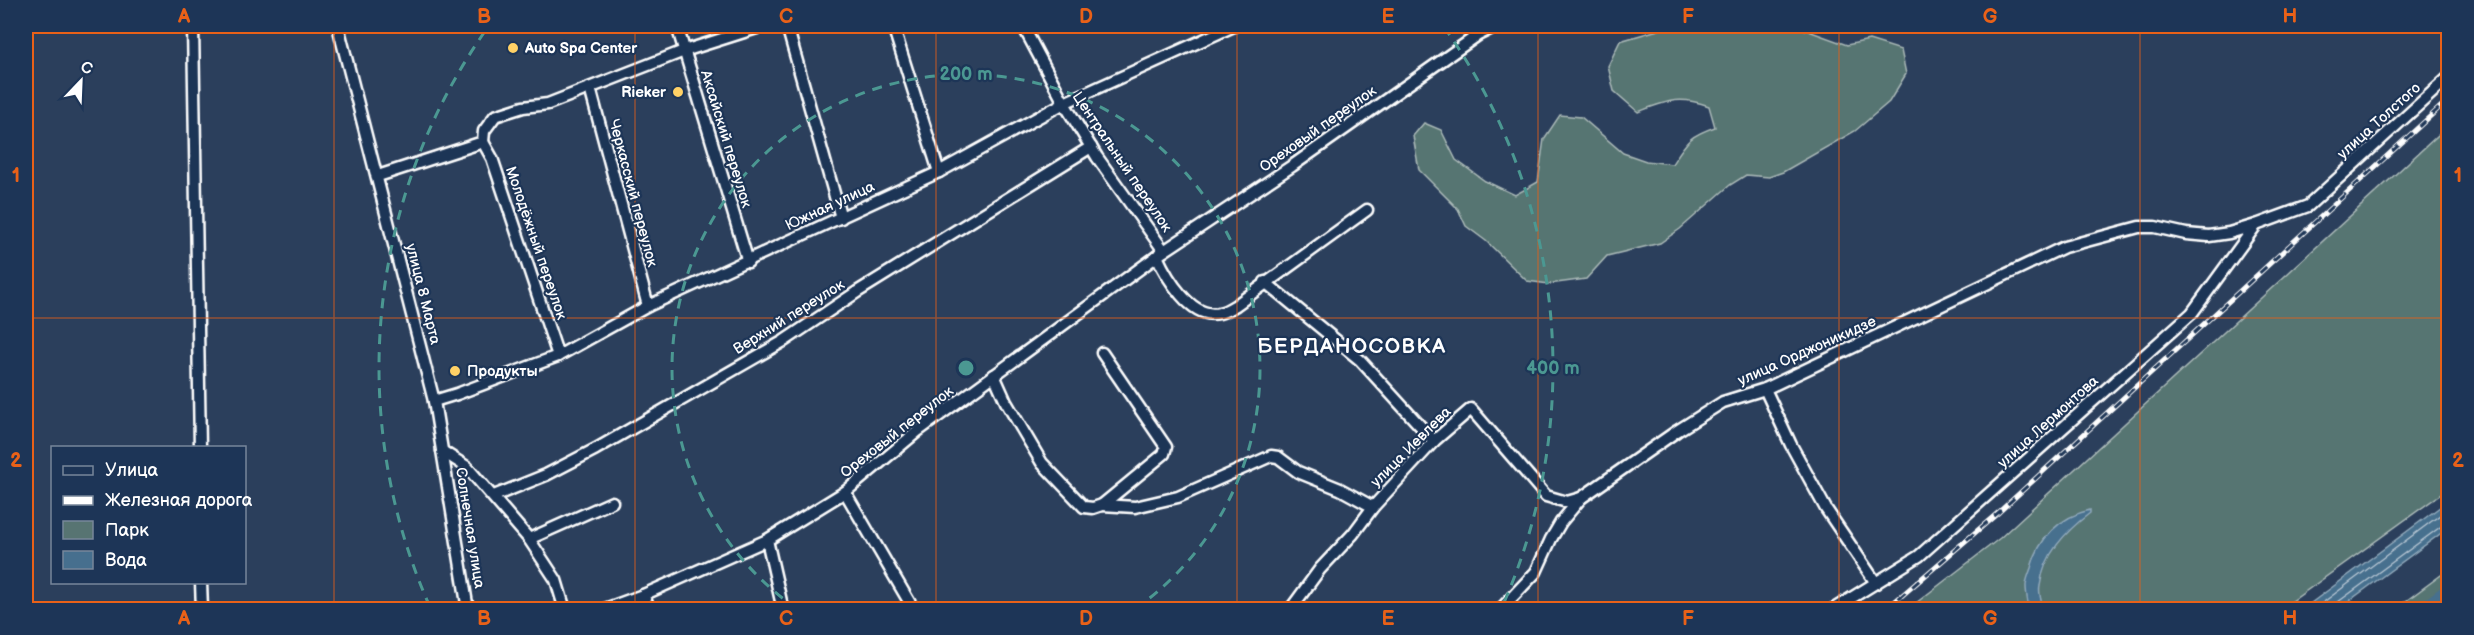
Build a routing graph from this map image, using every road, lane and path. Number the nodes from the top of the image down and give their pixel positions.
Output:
1 (193, 26) edge
2 (338, 26) edge
3 (677, 26) edge
4 (763, 26) edge
5 (787, 26) edge
6 (893, 26) edge
7 (1023, 26) edge
8 (1234, 26) edge
9 (1496, 26) edge
10 (684, 51) junction
11 (2448, 78) edge
12 (590, 88) junction
13 (1064, 103) junction
14 (483, 142) junction
15 (1091, 147) junction
16 (939, 172) junction
17 (378, 176) junction
18 (1367, 210) dead end
19 (841, 218) junction
20 (2256, 225) junction
21 (1160, 254) junction
22 (748, 261) junction
23 (1265, 282) junction
24 (648, 306) junction
25 (1101, 353) dead end
26 (558, 356) junction
27 (994, 375) junction
28 (1765, 389) junction
29 (434, 401) junction
30 (1434, 441) junction
31 (200, 446) edge
32 (442, 451) junction
33 (845, 492) junction
34 (494, 496) junction
35 (1581, 498) junction
36 (612, 502) dead end
37 (1102, 505) junction
38 (1373, 507) junction
39 (529, 539) junction
40 (767, 540) junction
41 (1876, 583) junction
42 (201, 584) edge
43 (643, 595) junction
44 (1507, 607) edge
45 (202, 609) edge
46 (468, 609) edge
47 (565, 609) edge
48 (602, 609) edge
49 (650, 609) edge
50 (783, 609) edge
51 (914, 609) edge
52 (1290, 609) edge
53 (1832, 609) edge

1 - 31 street
2 - 17 street, улица 8 Марта
3 - 10 street, Аксайский переулок
4 - 10 street
5 - 19 street
6 - 16 street
7 - 13 street, Центральный переулок
8 - 13 street, Южная улица
9 - 21 street, Ореховый переулок
10 - 12 street
10 - 22 street, Аксайский переулок
11 - 20 street, улица Толстого
12 - 14 street
12 - 24 street, Черкасский переулок
13 - 15 street, Центральный переулок
13 - 16 street, Южная улица
14 - 17 street
14 - 26 street, Молодёжный переулок
15 - 21 street, Центральный переулок
15 - 34 street, Верхний переулок
16 - 19 street, Южная улица
17 - 29 street, улица 8 Марта
18 - 23 street
19 - 22 street, Южная улица
20 - 28 street, улица Орджоникидзе
20 - 41 street, улица Лермонтова
21 - 23 street
21 - 27 street, Ореховый переулок
22 - 24 street, Южная улица
23 - 30 street
24 - 26 street, Южная улица
25 - 37 street
26 - 29 street, Южная улица
27 - 33 street, Ореховый переулок
27 - 37 street, улица Иевлева
28 - 35 street, улица Орджоникидзе
28 - 41 street
29 - 32 street, улица 8 Марта
30 - 35 street, улица Иевлева
30 - 38 street, улица Иевлева
32 - 34 street
32 - 46 street, Солнечная улица
33 - 40 street, Ореховый переулок
33 - 51 street
34 - 39 street
35 - 44 street, улица Орджоникидзе
36 - 39 street
37 - 38 street, улица Иевлева
38 - 52 street, улица Иевлева
39 - 47 street
40 - 43 street, Ореховый переулок
40 - 50 street
41 - 53 street, улица Лермонтова
42 - 45 street
43 - 48 street, Ореховый переулок
43 - 49 street

